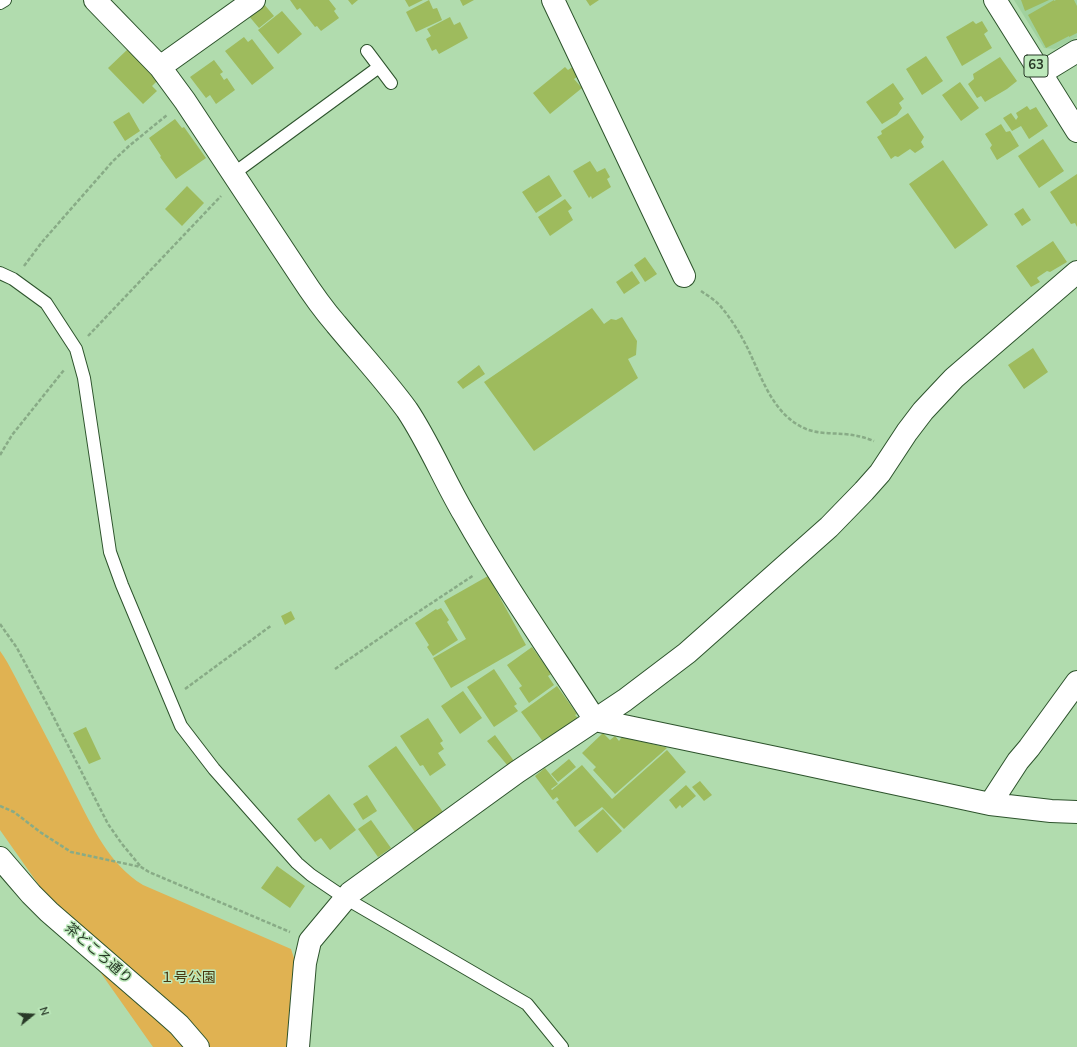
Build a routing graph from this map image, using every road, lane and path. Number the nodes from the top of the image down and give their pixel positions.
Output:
1 (5, 0) edge
2 (95, 0) edge
3 (254, 0) edge
4 (553, 0) edge
5 (995, 0) edge
6 (0, 3) edge
7 (367, 51) dead end
8 (1077, 51) edge
9 (160, 67) junction
10 (379, 67) junction
11 (1041, 74) junction
12 (391, 83) dead end
13 (185, 101) junction
14 (1077, 131) edge
15 (235, 177) junction
16 (1077, 272) edge
17 (0, 273) edge
18 (684, 276) joint
19 (13, 279) junction
20 (76, 349) junction
21 (895, 450) junction
22 (0, 455) edge
23 (493, 563) junction
24 (0, 624) edge
25 (272, 625) dead end
26 (335, 669) dead end
27 (1077, 682) edge
28 (169, 700) junction
29 (595, 720) junction
30 (990, 804) junction
31 (0, 806) edge
32 (1077, 812) edge
33 (0, 858) edge
34 (141, 867) junction
35 (345, 898) junction
36 (310, 941) junction
37 (198, 1047) edge
38 (298, 1047) edge
39 (562, 1047) edge

1 - 6 lane
2 - 9 street
3 - 9 street
4 - 18 street
5 - 11 street, 63
7 - 10 lane
8 - 11 street
9 - 13 street
10 - 12 lane
10 - 15 lane
11 - 14 street, 63
13 - 15 street
13 - 19 path
15 - 20 path
15 - 23 street
16 - 21 street
17 - 19 lane
18 - 21 path
19 - 20 lane
20 - 22 path
20 - 28 lane
21 - 29 street
23 - 26 path
23 - 29 street
24 - 34 path
25 - 28 path
27 - 30 street
28 - 35 lane
29 - 30 street
29 - 35 street
30 - 32 street
31 - 34 path
33 - 37 street, 茶どころ通り
34 - 36 path
35 - 36 street
35 - 39 lane
36 - 38 street

